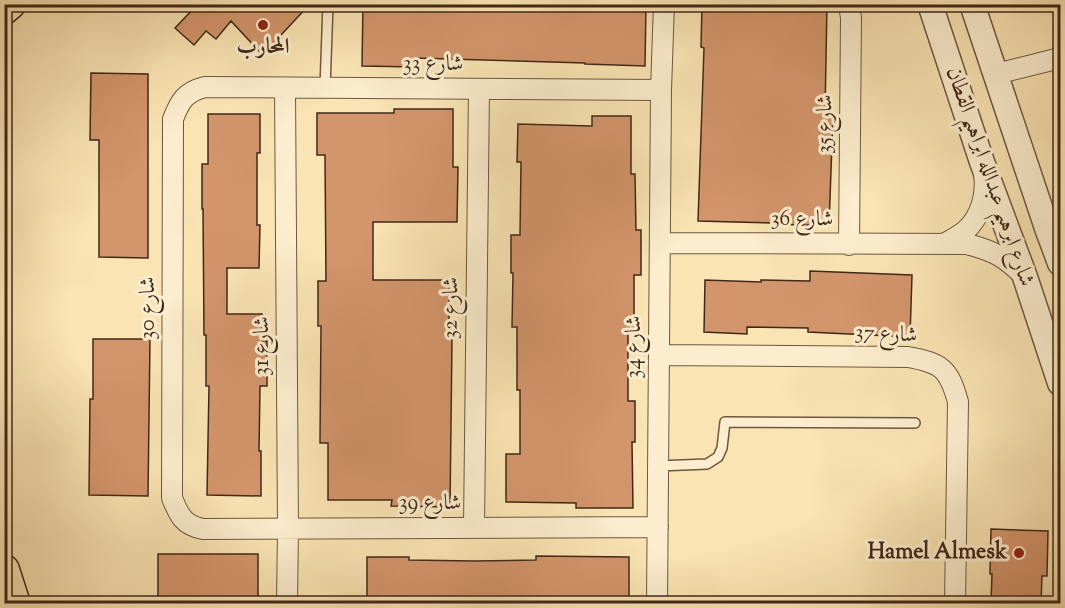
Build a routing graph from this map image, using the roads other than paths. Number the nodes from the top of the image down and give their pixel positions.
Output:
1 (10, 4) edge
2 (328, 4) edge
3 (664, 4) edge
4 (849, 4) edge
5 (930, 4) edge
6 (972, 4) edge
7 (4, 9) edge
8 (1060, 58) edge
9 (996, 74) junction
10 (205, 87) joint
11 (285, 87) junction
12 (326, 88) junction
13 (479, 89) junction
14 (661, 90) junction
15 (982, 162) junction
16 (660, 243) junction
17 (849, 244) junction
18 (944, 244) junction
19 (1059, 252) edge
20 (1024, 276) junction
21 (659, 356) junction
22 (1060, 383) edge
23 (915, 423) dead end
24 (658, 466) junction
25 (658, 527) junction
26 (474, 528) junction
27 (288, 529) junction
28 (203, 530) joint
29 (4, 570) edge
30 (15, 603) edge
31 (287, 603) edge
32 (657, 603) edge
33 (955, 603) edge

1 - 7 main road
2 - 12 lane
3 - 14 street
4 - 17 street, شارع 35
5 - 15 street, شارع ابرهيم عبدالله ابراهيم القطان
6 - 9 street, شارع ابرهيم عبدالله ابراهيم القطان
8 - 9 street
9 - 19 street, شارع ابرهيم عبدالله ابراهيم القطان
10 - 11 street, شارع 33
10 - 28 street, شارع 30
11 - 12 street, شارع 33
11 - 27 street, شارع 31
12 - 13 street, شارع 33
13 - 14 street, شارع 33
13 - 26 street, شارع 32
14 - 16 street, شارع 34
15 - 18 street
15 - 20 street, شارع ابرهيم عبدالله ابراهيم القطان
16 - 17 street, شارع 36
16 - 21 street, شارع 34
17 - 18 street, شارع 36
18 - 20 street, شارع 36
20 - 22 street, شارع ابرهيم عبدالله ابراهيم القطان
21 - 24 street, شارع 34
21 - 33 street, شارع 37
23 - 24 lane
24 - 25 street, شارع 34
25 - 26 street, شارع 39
25 - 32 street, شارع 34
26 - 27 street, شارع 39
27 - 28 street, شارع 39
27 - 31 street, شارع 31
29 - 30 main road

